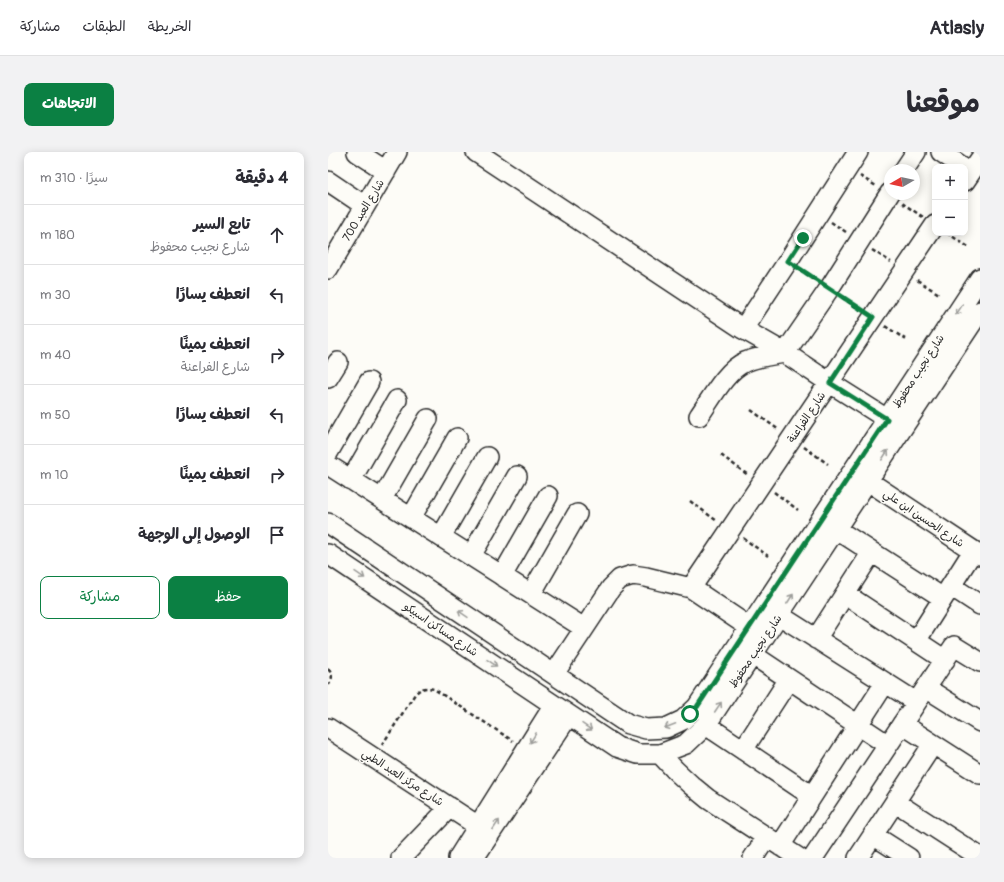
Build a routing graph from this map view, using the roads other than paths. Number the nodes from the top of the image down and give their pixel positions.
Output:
1 (357, 152) edge
2 (397, 152) edge
3 (476, 152) edge
4 (858, 152) edge
5 (916, 152) edge
6 (941, 152) edge
7 (908, 164) edge
8 (971, 171) edge
9 (386, 172) junction
10 (328, 181) edge
11 (885, 200) edge
12 (365, 206) junction
13 (932, 230) edge
14 (331, 256) edge
15 (980, 278) edge
16 (977, 323) edge
17 (743, 329) junction
18 (784, 353) junction
19 (338, 362) dead end
20 (328, 378) edge
21 (369, 382) dead end
22 (830, 383) junction
23 (397, 400) dead end
24 (699, 416) dead end
25 (428, 419) dead end
26 (887, 419) junction
27 (457, 438) dead end
28 (328, 453) edge
29 (487, 457) dead end
30 (328, 465) edge
31 (517, 476) dead end
32 (351, 480) junction
33 (868, 481) junction
34 (548, 496) dead end
35 (382, 500) junction
36 (577, 514) dead end
37 (411, 518) junction
38 (328, 523) edge
39 (836, 530) junction
40 (441, 537) junction
41 (872, 552) junction
42 (977, 553) edge
43 (328, 554) edge
44 (471, 556) junction
45 (502, 576) junction
46 (691, 588) junction
47 (947, 592) junction
48 (531, 594) junction
49 (845, 594) junction
50 (980, 605) edge
51 (779, 615) junction
52 (749, 627) junction
53 (584, 628) junction
54 (816, 638) junction
55 (916, 641) junction
56 (753, 655) junction
57 (945, 660) junction
58 (980, 662) edge
59 (554, 674) junction
60 (789, 679) junction
61 (886, 683) junction
62 (921, 695) junction
63 (562, 710) junction
64 (980, 722) edge
65 (902, 724) junction
66 (706, 725) junction
67 (858, 725) junction
68 (328, 728) edge
69 (933, 744) junction
70 (888, 745) junction
71 (743, 750) junction
72 (660, 754) junction
73 (980, 774) edge
74 (812, 796) junction
75 (895, 802) junction
76 (450, 807) junction
77 (478, 826) junction
78 (873, 835) junction
79 (773, 841) junction
80 (980, 857) edge
81 (401, 858) edge
82 (458, 858) edge
83 (474, 858) edge
84 (753, 858) edge
85 (799, 858) edge
86 (813, 858) edge
87 (858, 858) edge
88 (909, 858) edge

1 - 9 street
2 - 9 street, شارع العبد 700
3 - 17 street
4 - 17 street
5 - 7 street
6 - 8 street
9 - 12 street, شارع العبد 700
10 - 12 street
11 - 18 street
12 - 14 street, شارع العبد 700
13 - 22 street, شارع الفراعنة
15 -> 26 street, شارع نجيب محفوظ
33 -> 16 street, شارع نجيب محفوظ
17 - 18 street
18 - 22 street
18 - 24 street
19 - 20 street
21 - 28 street
22 - 26 street
22 - 46 street, شارع الفراعنة
23 - 32 street
25 - 35 street
26 - 52 street, شارع نجيب محفوظ
27 - 37 street
29 - 40 street
30 - 32 street
31 - 44 street
32 - 35 street
33 - 39 street, شارع نجيب محفوظ
33 - 42 street, شارع الحسين ابن علي
34 - 45 street
35 - 37 street
36 - 48 street
37 - 40 street
59 -> 38 street
39 - 41 street
51 -> 39 street, شارع نجيب محفوظ
40 - 44 street
41 - 47 street
41 - 49 street
42 - 47 street
43 -> 63 street, شارع مساكن اسبيكو
44 - 45 street
45 - 48 street
46 - 52 street
46 - 53 street
47 - 50 street
47 - 55 street
48 - 53 street
49 - 54 street
49 - 55 street
51 - 54 street
51 - 56 street, شارع نجيب محفوظ
52 -> 59 street, شارع نجيب محفوظ
53 - 59 street
54 - 61 street
55 - 57 street
56 - 60 street
66 -> 56 street, شارع نجيب محفوظ
57 - 58 street
57 - 62 street
60 - 67 street
60 - 71 street
61 - 62 street
61 - 67 street
62 - 64 street
62 - 65 street
63 -> 72 street, شارع نجيب محفوظ
63 -> 77 street
83 -> 63 street
65 - 69 street
65 - 70 street
66 - 71 street
66 - 72 street, شارع نجيب محفوظ
67 - 70 street
67 - 74 street
68 - 76 street, شارع مركز العبد الطبي
69 - 73 street
69 - 75 street
70 - 86 street
71 - 74 street
72 - 79 street
74 - 79 street
75 - 78 street
75 - 80 street
76 - 77 street, شارع مركز العبد الطبي
76 - 81 street
77 - 82 street
78 - 87 street
78 - 88 street
79 - 84 street
79 - 85 street

